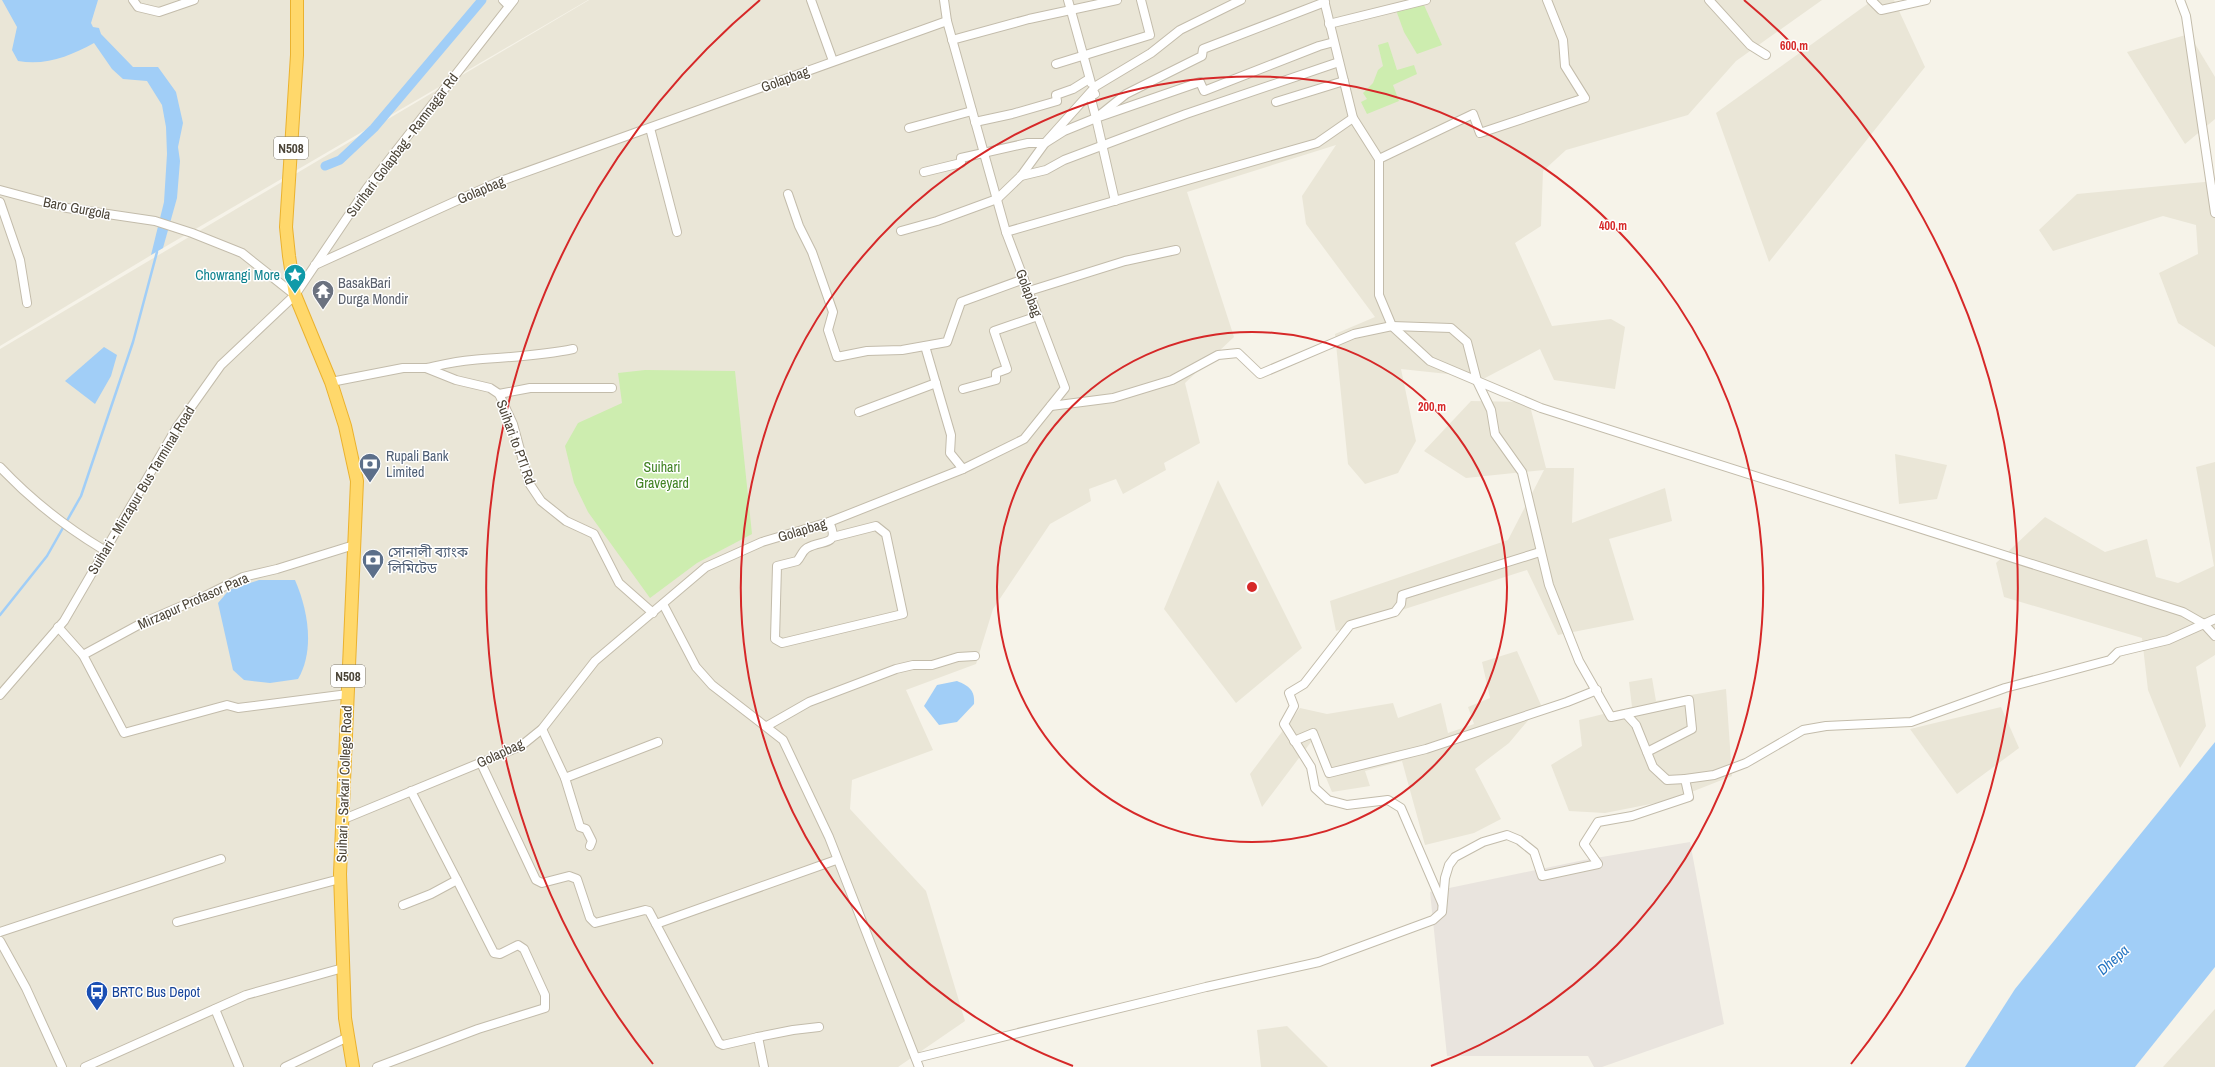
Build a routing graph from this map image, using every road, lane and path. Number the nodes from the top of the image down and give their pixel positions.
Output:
1 (133, 0) edge
2 (194, 0) edge
3 (296, 0) edge
4 (811, 0) edge
5 (944, 0) edge
6 (1068, 0) edge
7 (1115, 0) edge
8 (1141, 0) edge
9 (1241, 0) edge
10 (1426, 0) edge
11 (1547, 0) edge
12 (1709, 0) edge
13 (1871, 0) edge
14 (1926, 0) edge
15 (2180, 0) edge
16 (1325, 1) edge
17 (508, 2) edge
18 (1095, 3) edge
19 (1071, 11) junction
20 (947, 21) junction
21 (1329, 24) junction
22 (952, 40) junction
23 (1334, 42) junction
24 (1766, 55) dead end
25 (1082, 57) junction
26 (833, 61) junction
27 (1339, 62) junction
28 (1056, 64) dead end
29 (1089, 79) junction
30 (1344, 81) junction
31 (1093, 89) junction
32 (1276, 102) dead end
33 (972, 110) junction
34 (1096, 118) junction
35 (1353, 118) junction
36 (975, 122) junction
37 (650, 128) junction
38 (909, 128) dead end
39 (1045, 143) junction
40 (1104, 146) junction
41 (984, 153) junction
42 (1379, 159) junction
43 (924, 172) dead end
44 (1021, 176) junction
45 (0, 190) edge
46 (788, 194) dead end
47 (997, 199) junction
48 (1115, 201) junction
49 (0, 202) edge
50 (2215, 213) edge
51 (901, 231) dead end
52 (677, 232) dead end
53 (1006, 232) junction
54 (1176, 250) dead end
55 (315, 265) junction
56 (1024, 279) junction
57 (1028, 291) junction
58 (295, 295) junction
59 (27, 302) dead end
60 (1038, 316) junction
61 (1392, 326) junction
62 (925, 346) junction
63 (573, 349) dead end
64 (426, 368) junction
65 (1477, 381) junction
66 (331, 382) junction
67 (936, 383) junction
68 (612, 388) dead end
69 (963, 389) dead end
70 (499, 394) junction
71 (1050, 406) junction
72 (859, 412) dead end
73 (0, 467) edge
74 (963, 469) junction
75 (830, 522) junction
76 (833, 537) junction
77 (354, 545) junction
78 (104, 550) junction
79 (1540, 552) junction
80 (662, 604) junction
81 (653, 613) junction
82 (2215, 619) edge
83 (2204, 624) junction
84 (58, 627) junction
85 (2215, 636) edge
86 (83, 655) junction
87 (975, 656) dead end
88 (1597, 690) junction
89 (348, 694) junction
90 (0, 695) edge
91 (1626, 714) junction
92 (767, 726) junction
93 (542, 730) junction
94 (1294, 741) junction
95 (658, 742) dead end
96 (1647, 752) junction
97 (481, 763) junction
98 (564, 778) junction
99 (1685, 779) junction
100 (411, 791) junction
101 (344, 819) junction
102 (590, 846) dead end
103 (221, 859) dead end
104 (836, 860) junction
105 (340, 878) junction
106 (457, 880) junction
107 (403, 905) dead end
108 (1442, 905) junction
109 (177, 922) dead end
110 (656, 924) junction
111 (0, 932) edge
112 (0, 941) edge
113 (343, 968) junction
114 (215, 1009) junction
115 (819, 1028) dead end
116 (348, 1037) junction
117 (758, 1037) junction
118 (916, 1058) junction
119 (62, 1067) edge
120 (85, 1067) edge
121 (239, 1067) edge
122 (285, 1067) edge
123 (353, 1067) edge
124 (377, 1067) edge
125 (764, 1067) edge
126 (919, 1067) edge

1 - 2 street
3 - 58 highway, N508
4 - 26 street
5 - 20 street
6 - 19 street
7 - 18 street
8 - 25 street
9 - 31 street
10 - 21 street
11 - 42 street
12 - 24 street
13 - 14 street
15 - 50 street
16 - 21 street
16 - 34 street
17 - 55 street, Surihari Golapbag - Ramnagar Rd
18 - 19 street
19 - 22 street
19 - 25 street
20 - 22 street, Golapbag
20 - 26 street, Golapbag
21 - 23 street
22 - 33 street, Golapbag
23 - 27 street
23 - 34 street
25 - 28 street
25 - 29 street
26 - 37 street, Golapbag
27 - 30 street
27 - 40 street
29 - 31 street
29 - 36 street
30 - 32 street
30 - 35 street
31 - 34 street
31 - 39 street
33 - 36 street, Golapbag
33 - 38 street
34 - 39 street
34 - 40 street
35 - 42 street
35 - 48 street
36 - 41 street, Golapbag
37 - 52 street
37 - 55 street, Golapbag
39 - 41 street
39 - 44 street
40 - 44 street
40 - 48 street
41 - 43 street
41 - 47 street, Golapbag
42 - 61 street
44 - 47 street
45 - 58 street, Baro Gurgola
46 - 62 street
47 - 51 street
47 - 53 street, Golapbag
48 - 53 street
49 - 59 street
53 - 56 street, Golapbag
54 - 57 street
55 - 58 street, Surihari Golapbag - Ramnagar Rd
56 - 57 street, Golapbag
56 - 62 street
57 - 60 street, Golapbag
58 - 66 highway, Suihari - Sarkari College Road / N508
58 - 78 street, Suihari - Mirzapur Bus Tarminal Road
60 - 69 street
60 - 71 street, Golapbag
61 - 65 street
61 - 65 street
61 - 71 street
62 - 67 street
63 - 64 street
64 - 66 street, Suihari to PTI Rd
64 - 70 street, Suihari to PTI Rd
65 - 79 street
65 - 83 street
66 - 77 highway, Suihari - Sarkari College Road / N508
67 - 72 street
67 - 74 street
68 - 70 street
70 - 81 street, Suihari to PTI Rd
71 - 74 street, Golapbag
73 - 78 street
74 - 75 street, Golapbag
75 - 76 street
75 - 80 street, Golapbag
76 - 76 street
77 - 86 street, Mirzapur Profasor Para
77 - 89 highway, Suihari - Sarkari College Road / N508
78 - 84 street, Suihari - Mirzapur Bus Tarminal Road
79 - 88 street
79 - 94 street
80 - 81 street, Golapbag
80 - 92 street
81 - 93 street, Golapbag
82 - 83 street
83 - 85 street
83 - 99 street
84 - 86 street
84 - 90 street, Suihari - Mirzapur Bus Tarminal Road
86 - 89 street
87 - 92 street
88 - 91 street
88 - 94 street
89 - 101 highway, Suihari - Sarkari College Road / N508
91 - 96 street
91 - 96 street
92 - 104 street
93 - 97 street, Golapbag
93 - 98 street
94 - 108 street
95 - 98 street
96 - 99 street
97 - 100 street, Golapbag
97 - 110 street
98 - 102 street
99 - 108 street
100 - 101 street, Golapbag
100 - 106 street
101 - 105 highway, Suihari - Sarkari College Road / N508
103 - 111 street
104 - 110 street
104 - 118 street
105 - 109 street
105 - 113 highway, Suihari - Sarkari College Road / N508
106 - 107 street
106 - 124 street
108 - 118 street
110 - 117 street
112 - 119 street
113 - 114 street
113 - 116 highway, Suihari - Sarkari College Road / N508
114 - 120 street
114 - 121 street
115 - 117 street
116 - 122 street
116 - 123 highway, Suihari - Sarkari College Road / N508
117 - 125 street
118 - 126 street

